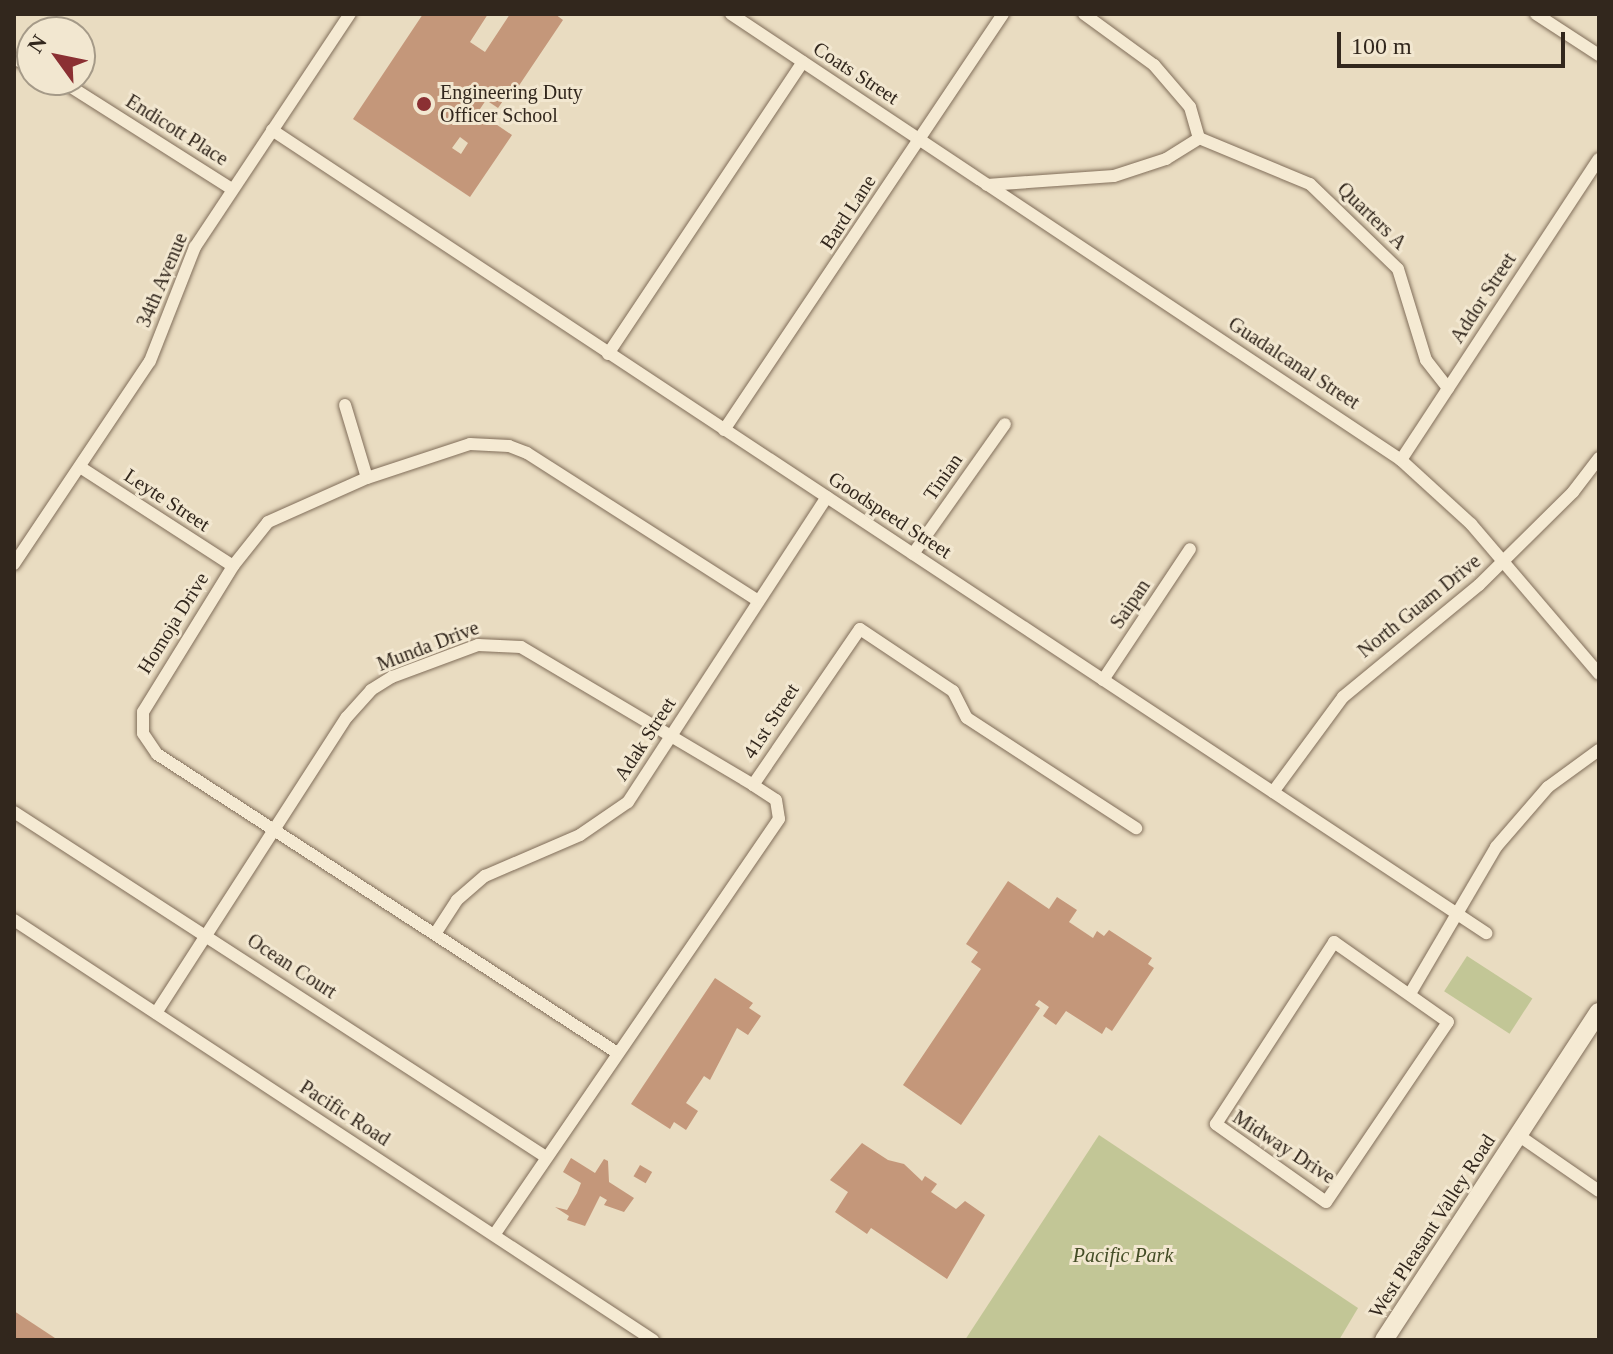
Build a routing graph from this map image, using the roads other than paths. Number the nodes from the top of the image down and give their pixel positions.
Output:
1 (350, 14) edge
2 (731, 14) edge
3 (1003, 14) edge
4 (1084, 14) edge
5 (1536, 14) edge
6 (1599, 55) edge
7 (803, 62) junction
8 (85, 96) edge
9 (272, 130) junction
10 (1199, 138) junction
11 (919, 139) junction
12 (1599, 159) edge
13 (987, 185) junction
14 (232, 189) junction
15 (608, 354) junction
16 (1448, 388) junction
17 (345, 405) dead end
18 (1005, 424) dead end
19 (724, 430) junction
20 (1599, 458) edge
21 (1401, 460) junction
22 (80, 467) junction
23 (367, 478) junction
24 (827, 497) junction
25 (1190, 549) dead end
26 (913, 554) junction
27 (1503, 562) junction
28 (14, 564) edge
29 (233, 566) junction
30 (757, 600) junction
31 (1599, 674) edge
32 (1103, 680) junction
33 (671, 738) junction
34 (1599, 750) edge
35 (753, 785) junction
36 (1273, 792) junction
37 (14, 812) edge
38 (1136, 828) dead end
39 (275, 832) junction
40 (1460, 916) junction
41 (14, 920) edge
42 (1486, 933) dead end
43 (208, 934) junction
44 (435, 934) junction
45 (1411, 992) junction
46 (1599, 1012) edge
47 (156, 1013) junction
48 (616, 1052) junction
49 (1518, 1135) junction
50 (546, 1157) junction
51 (1599, 1191) edge
52 (494, 1235) junction
53 (653, 1340) edge
54 (1384, 1340) edge

1 - 9 street, 34th Avenue
2 - 7 street, Coats Street
3 - 11 street, Bard Lane
4 - 10 street
5 - 6 street
7 - 11 street, Coats Street
7 - 15 street
8 - 14 street, Endicott Place
9 - 14 street, 34th Avenue
9 - 15 street, Goodspeed Street
10 - 13 street
10 - 16 street, Quarters A
11 - 13 street, Guadalcanal Street
11 - 19 street, Bard Lane
12 - 16 street, Addor Street
13 - 21 street, Guadalcanal Street
14 - 22 street, 34th Avenue
15 - 19 street, Goodspeed Street
16 - 21 street, Addor Street
17 - 23 street
18 - 26 street, Tinian
19 - 24 street, Goodspeed Street
20 - 27 street, North Guam Drive
21 - 27 street, Guadalcanal Street
22 - 28 street, 34th Avenue
22 - 29 street, Leyte Street
23 - 29 street, Homoja Drive
23 - 30 street, Homoja Drive
24 - 26 street, Goodspeed Street
24 - 30 street, Adak Street
25 - 32 street, Saipan
26 - 32 street, Goodspeed Street
27 - 31 street, Guadalcanal Street
27 - 36 street, North Guam Drive
29 - 39 street, Homoja Drive
30 - 33 street, Adak Street
32 - 36 street, Goodspeed Street
33 - 35 street, Munda Drive
33 - 39 street, Munda Drive
33 - 44 street, Adak Street
34 - 40 street
35 - 38 street, 41st Street
35 - 48 street, 41st Street
36 - 40 street, Goodspeed Street
37 - 43 street, Ocean Court
39 - 43 street, Munda Drive
39 - 44 street, Homoja Drive
40 - 42 street, Goodspeed Street
40 - 45 street
41 - 47 street, Pacific Road
43 - 47 street, Munda Drive
43 - 50 street, Ocean Court
44 - 48 street, Homoja Drive
45 - 45 street, Midway Drive
46 - 49 street, West Pleasant Valley Road
47 - 52 street, Pacific Road
48 - 50 street, 41st Street
49 - 51 street
49 - 54 street, West Pleasant Valley Road
50 - 52 street, 41st Street
52 - 53 street, Pacific Road

